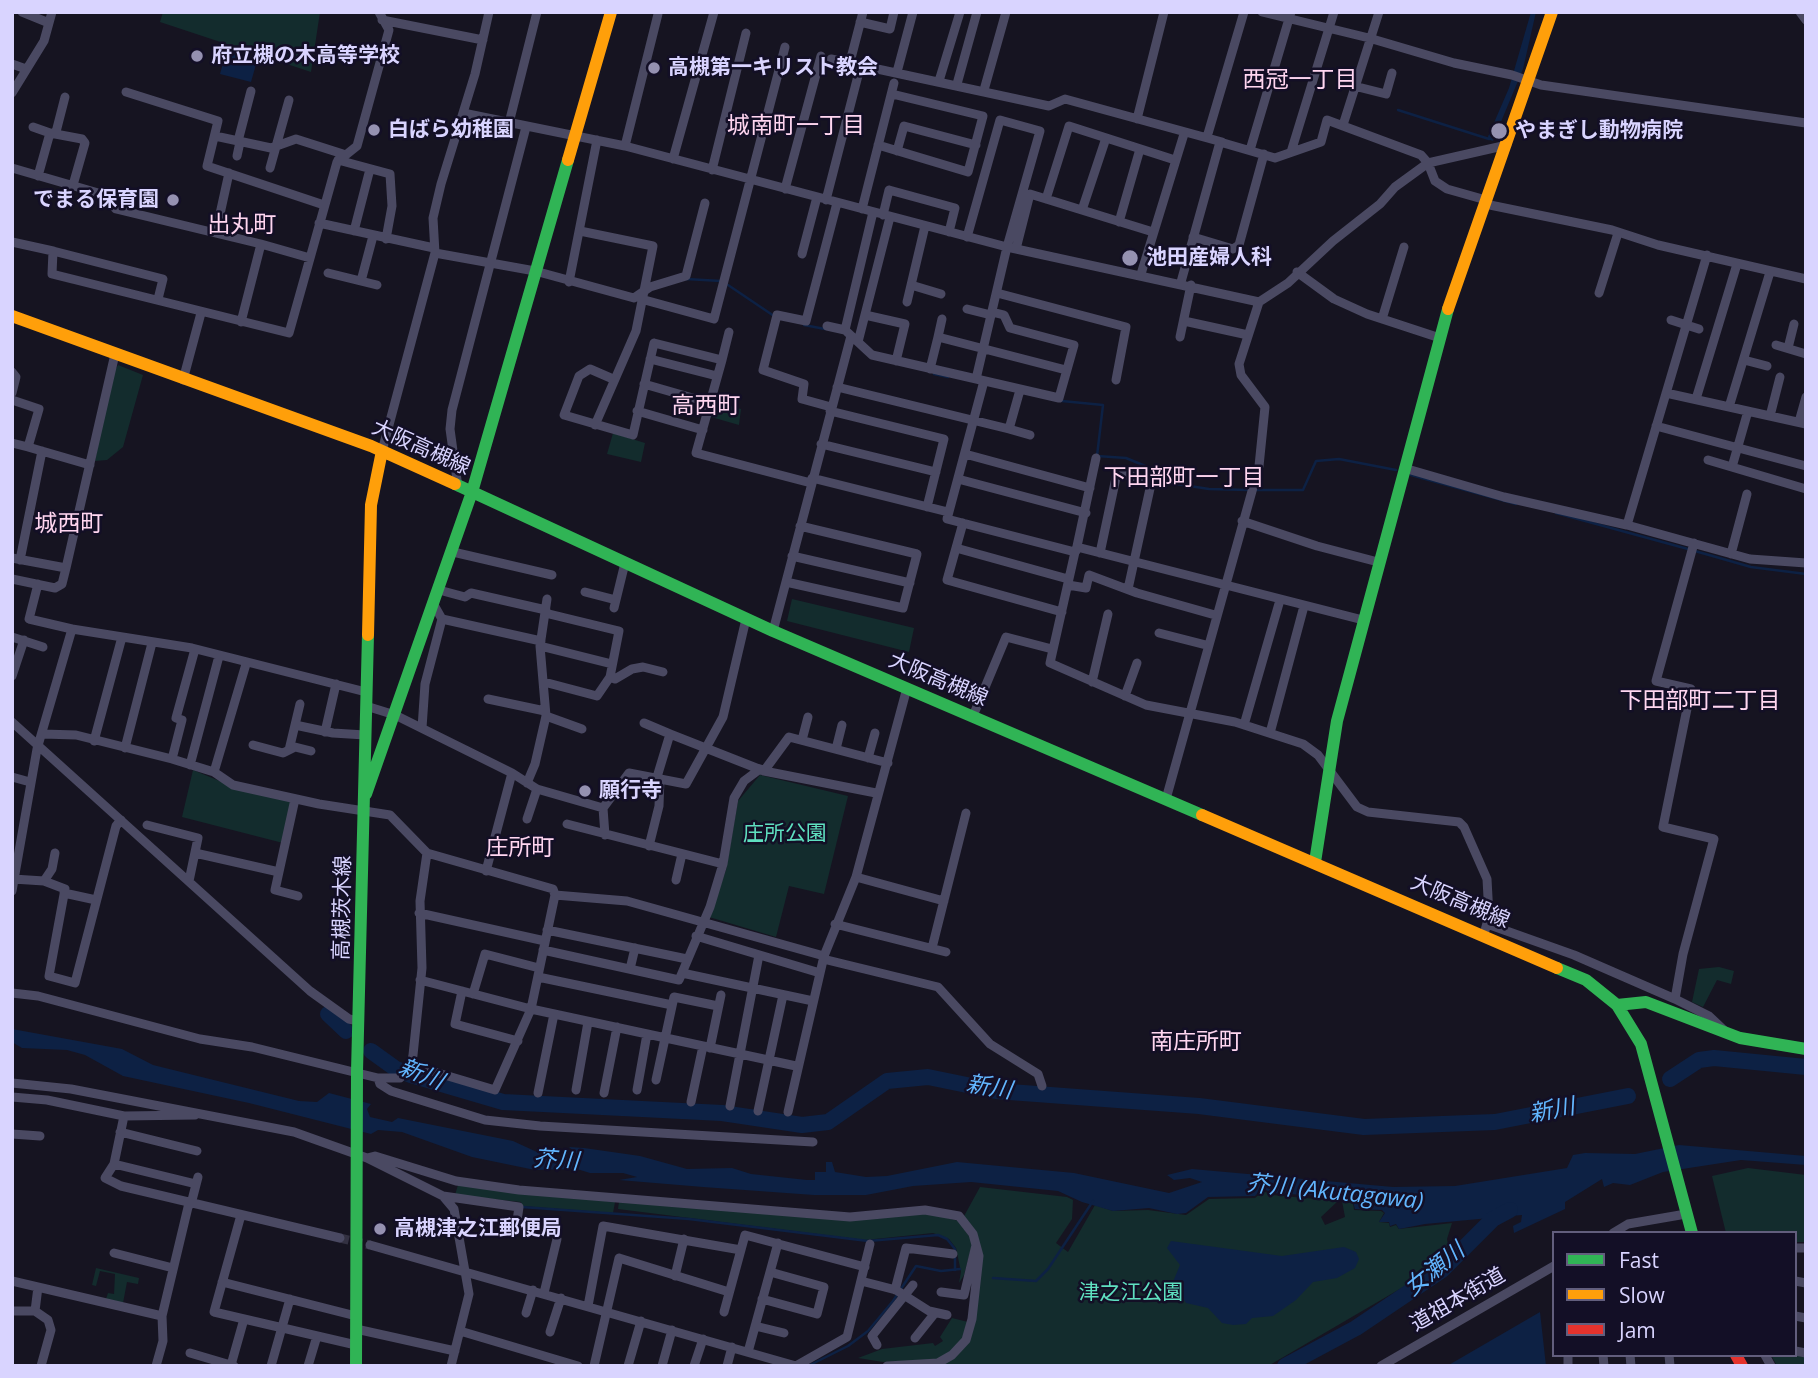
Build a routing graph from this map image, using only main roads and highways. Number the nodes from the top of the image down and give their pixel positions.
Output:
1 (611, 12) edge
2 (1552, 12) edge
3 (12, 317) edge
4 (382, 451) junction
5 (472, 492) junction
6 (364, 797) junction
7 (1315, 862) junction
8 (1617, 1005) junction
9 (1806, 1049) edge
10 (1691, 1231) edge
11 (356, 1366) edge

1 - 5 main road
2 - 7 main road
3 - 4 main road, 大阪高槻線
4 - 5 main road, 大阪高槻線
4 - 6 main road, 高槻茨木線
5 - 6 main road
5 - 7 main road, 大阪高槻線
6 - 11 main road, 高槻茨木線
7 - 8 main road, 大阪高槻線
8 - 9 main road
8 - 10 main road, 大阪高槻線

